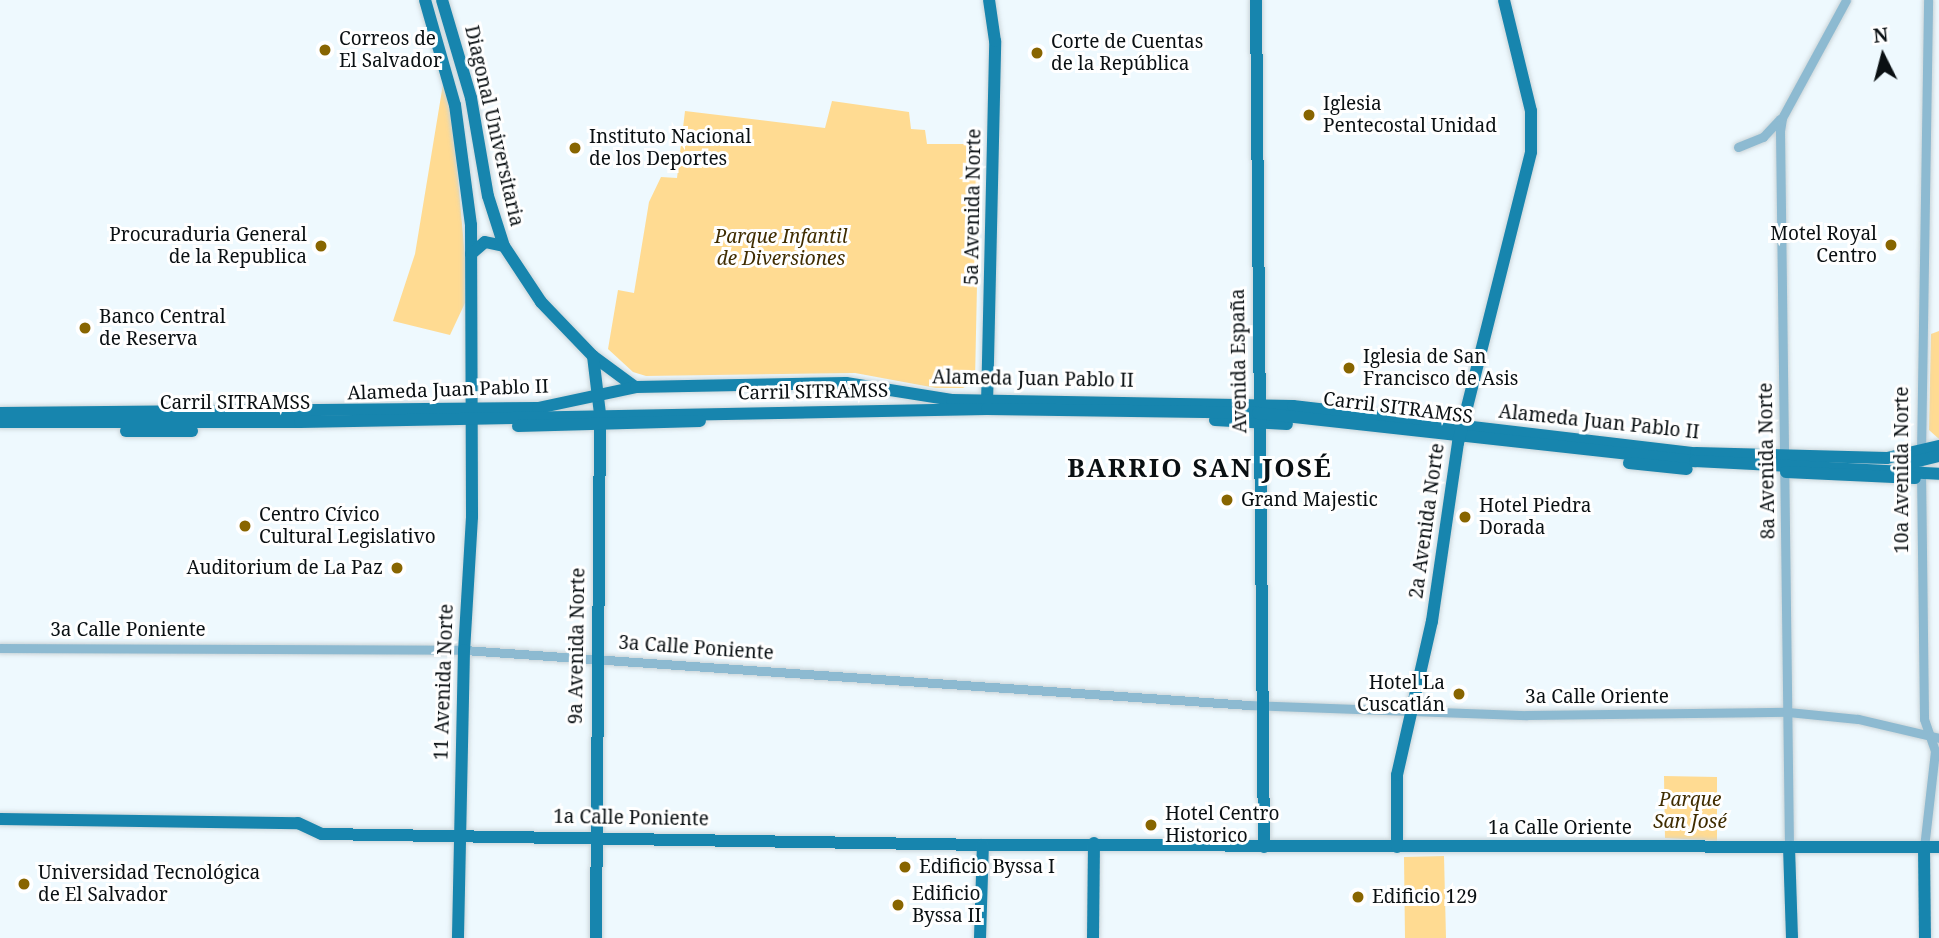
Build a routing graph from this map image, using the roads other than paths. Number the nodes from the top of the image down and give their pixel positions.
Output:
1 (425, 0) edge
2 (442, 0) edge
3 (1256, 0) edge
4 (1504, 0) edge
5 (1846, 0) edge
6 (1928, 0) edge
7 (990, 3) edge
8 (1782, 118) junction
9 (1738, 147) dead end
10 (488, 196) junction
11 (470, 200) junction
12 (504, 246) junction
13 (471, 254) junction
14 (593, 356) junction
15 (635, 387) junction
16 (987, 408) junction
17 (600, 409) junction
18 (946, 409) junction
19 (0, 413) edge
20 (1258, 413) junction
21 (471, 419) junction
22 (0, 422) edge
23 (0, 430) edge
24 (1459, 435) junction
25 (1939, 446) edge
26 (1939, 456) edge
27 (1786, 464) junction
28 (1921, 465) junction
29 (1939, 474) edge
30 (1939, 480) edge
31 (0, 648) edge
32 (464, 650) junction
33 (595, 658) junction
34 (1262, 706) junction
35 (1411, 708) junction
36 (1788, 712) junction
37 (1929, 735) junction
38 (1939, 738) edge
39 (1939, 777) edge
40 (1931, 787) junction
41 (0, 819) edge
42 (459, 836) junction
43 (596, 836) junction
44 (1094, 843) junction
45 (983, 845) junction
46 (1264, 847) junction
47 (1397, 847) junction
48 (1790, 847) junction
49 (1924, 847) junction
50 (1939, 847) edge
51 (458, 938) edge
52 (596, 938) edge
53 (980, 938) edge
54 (1094, 938) edge
55 (1791, 938) edge
56 (1925, 938) edge

1 - 11 main road, Diagonal Universitaria
2 - 10 main road, Diagonal Universitaria
3 - 20 main road, Avenida España
4 - 24 main road, 2a Avenida Norte
5 - 8 street, 8a Avenida Norte
6 - 28 street, 10a Avenida Norte
7 - 16 main road, 5a Avenida Norte
8 - 9 street
8 - 27 street, 8a Avenida Norte
10 - 11 main road
10 - 12 main road, Diagonal Universitaria
11 - 13 main road, Diagonal Universitaria
12 - 13 main road
12 - 14 main road, Diagonal Universitaria
13 - 21 main road, Diagonal Universitaria
14 - 15 main road, Diagonal Universitaria
14 - 17 main road, 9a Avenida Norte
15 - 16 main road, Alameda Juan Pablo II
15 - 17 main road, Alameda Juan Pablo II
16 - 17 main road, Alameda Juan Pablo II
16 - 18 main road, Carril SITRAMSS
16 - 20 main road, Alameda Juan Pablo II
17 - 18 main road, Carril SITRAMSS
17 - 18 main road, Carril SITRAMSS
17 - 21 main road, Alameda Juan Pablo II
17 - 21 main road, Carril SITRAMSS
17 - 21 main road, Alameda Juan Pablo II
17 - 33 main road, 9a Avenida Norte
19 - 21 main road, Alameda Juan Pablo II
20 - 24 main road, Alameda Juan Pablo II
20 - 34 main road, Avenida España
21 - 22 main road, Carril SITRAMSS
21 - 23 main road, Alameda Juan Pablo II
21 - 32 main road, 11 Avenida Norte
24 - 27 main road, Carril SITRAMSS
24 - 35 main road, 2a Avenida Norte
25 - 28 main road
26 - 28 main road, Carril SITRAMSS
27 - 28 main road
27 - 28 main road, Carril SITRAMSS
27 - 28 main road
27 - 36 street, 8a Avenida Norte
28 - 29 main road, Carril SITRAMSS
28 - 30 main road
28 - 37 street, 10a Avenida Norte
31 - 32 street, 3a Calle Poniente
32 - 33 street, 3a Calle Poniente
32 - 42 main road, 11 Avenida Norte
33 - 34 street, 3a Calle Poniente
33 - 43 main road, 9a Avenida Norte
34 - 35 street, 3a Calle Oriente
34 - 46 main road, Avenida España
35 - 36 street, 3a Calle Oriente
35 - 47 main road, 2a Avenida Norte
36 - 37 street, 3a Calle Oriente
36 - 48 street, 8a Avenida Norte
37 - 38 street, 3a Calle Oriente
37 - 40 street, 10a Avenida Norte
39 - 40 street
40 - 49 street, 10a Avenida Norte
41 - 42 main road, 1a Calle Poniente
42 - 43 main road, 1a Calle Poniente
42 - 51 main road, 11 Avenida Norte
43 - 45 main road, 1a Calle Poniente
43 - 52 main road, 9a Avenida Norte
44 - 45 main road, 1a Calle Poniente
44 - 46 main road, 1a Calle Poniente
44 - 54 main road
45 - 53 main road
46 - 47 main road, 1a Calle Oriente
47 - 48 main road, 1a Calle Oriente
48 - 49 main road, 1a Calle Oriente
48 - 55 main road, 8a Avenida Norte
49 - 50 main road, 1a Calle Oriente
49 - 56 main road, 10a Avenida Norte

